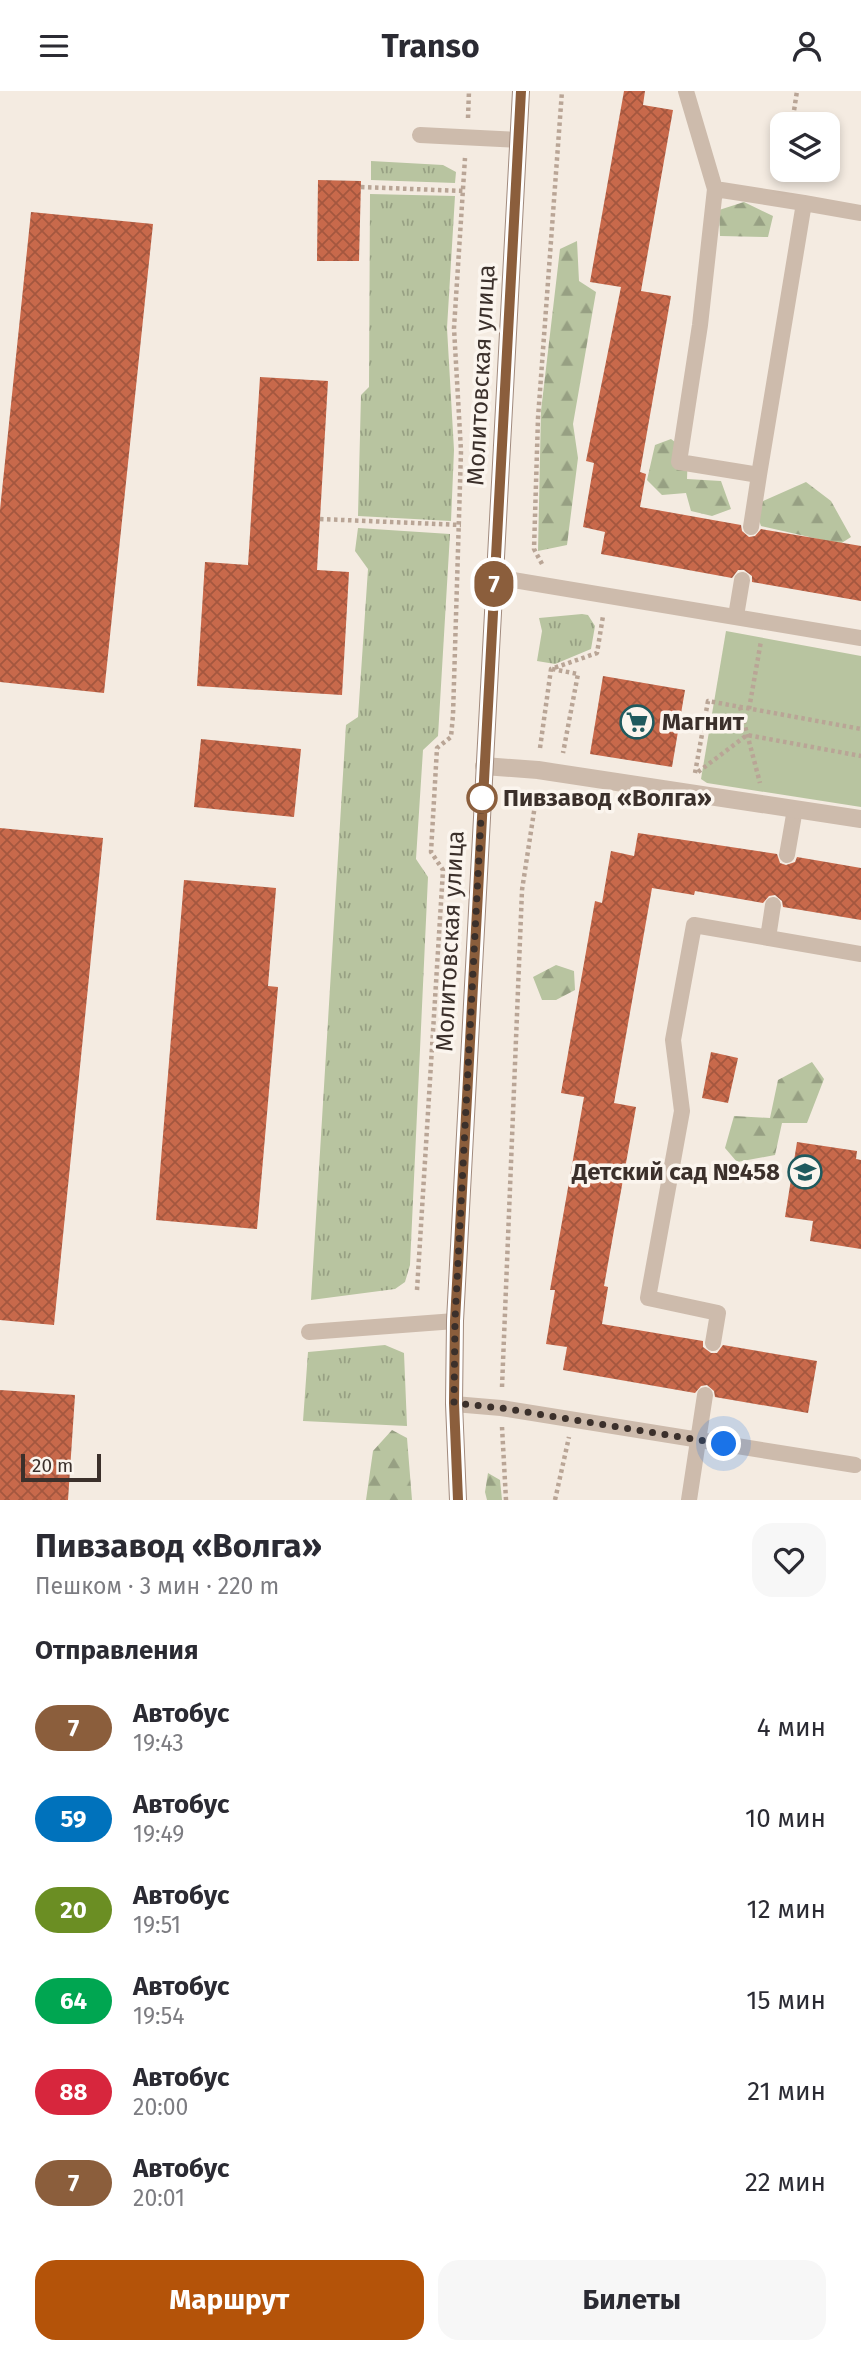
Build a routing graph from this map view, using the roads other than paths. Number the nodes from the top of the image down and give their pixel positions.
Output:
1 (521, 91) edge
2 (686, 91) edge
3 (420, 135) dead end
4 (519, 140) junction
5 (715, 188) junction
6 (804, 203) junction
7 (861, 213) edge
8 (759, 475) junction
9 (751, 527) dead end
10 (495, 577) junction
11 (742, 580) dead end
12 (736, 616) junction
13 (861, 638) edge
14 (484, 766) junction
15 (796, 809) junction
16 (861, 819) edge
17 (787, 855) dead end
18 (773, 905) dead end
19 (768, 938) junction
20 (861, 954) edge
21 (455, 1321) junction
22 (309, 1332) dead end
23 (713, 1343) dead end
24 (705, 1395) dead end
25 (454, 1403) junction
26 (698, 1440) junction
27 (855, 1465) dead end
28 (458, 1500) edge
29 (689, 1500) edge

1 - 4 street, Молитовская улица
2 - 5 lane
3 - 4 lane
4 - 10 street, Молитовская улица
5 - 6 lane
5 - 8 lane
6 - 7 lane
6 - 8 lane
8 - 9 lane
10 - 12 lane
10 - 14 street, Молитовская улица
11 - 12 lane
12 - 13 lane
14 - 15 street
14 - 21 street, Молитовская улица
15 - 16 street
15 - 17 lane
18 - 19 lane
19 - 20 lane
19 - 23 lane
21 - 22 lane
21 - 25 street, Молитовская улица
24 - 26 lane
25 - 26 lane
25 - 28 street, Молитовская улица
26 - 27 lane
26 - 29 lane

